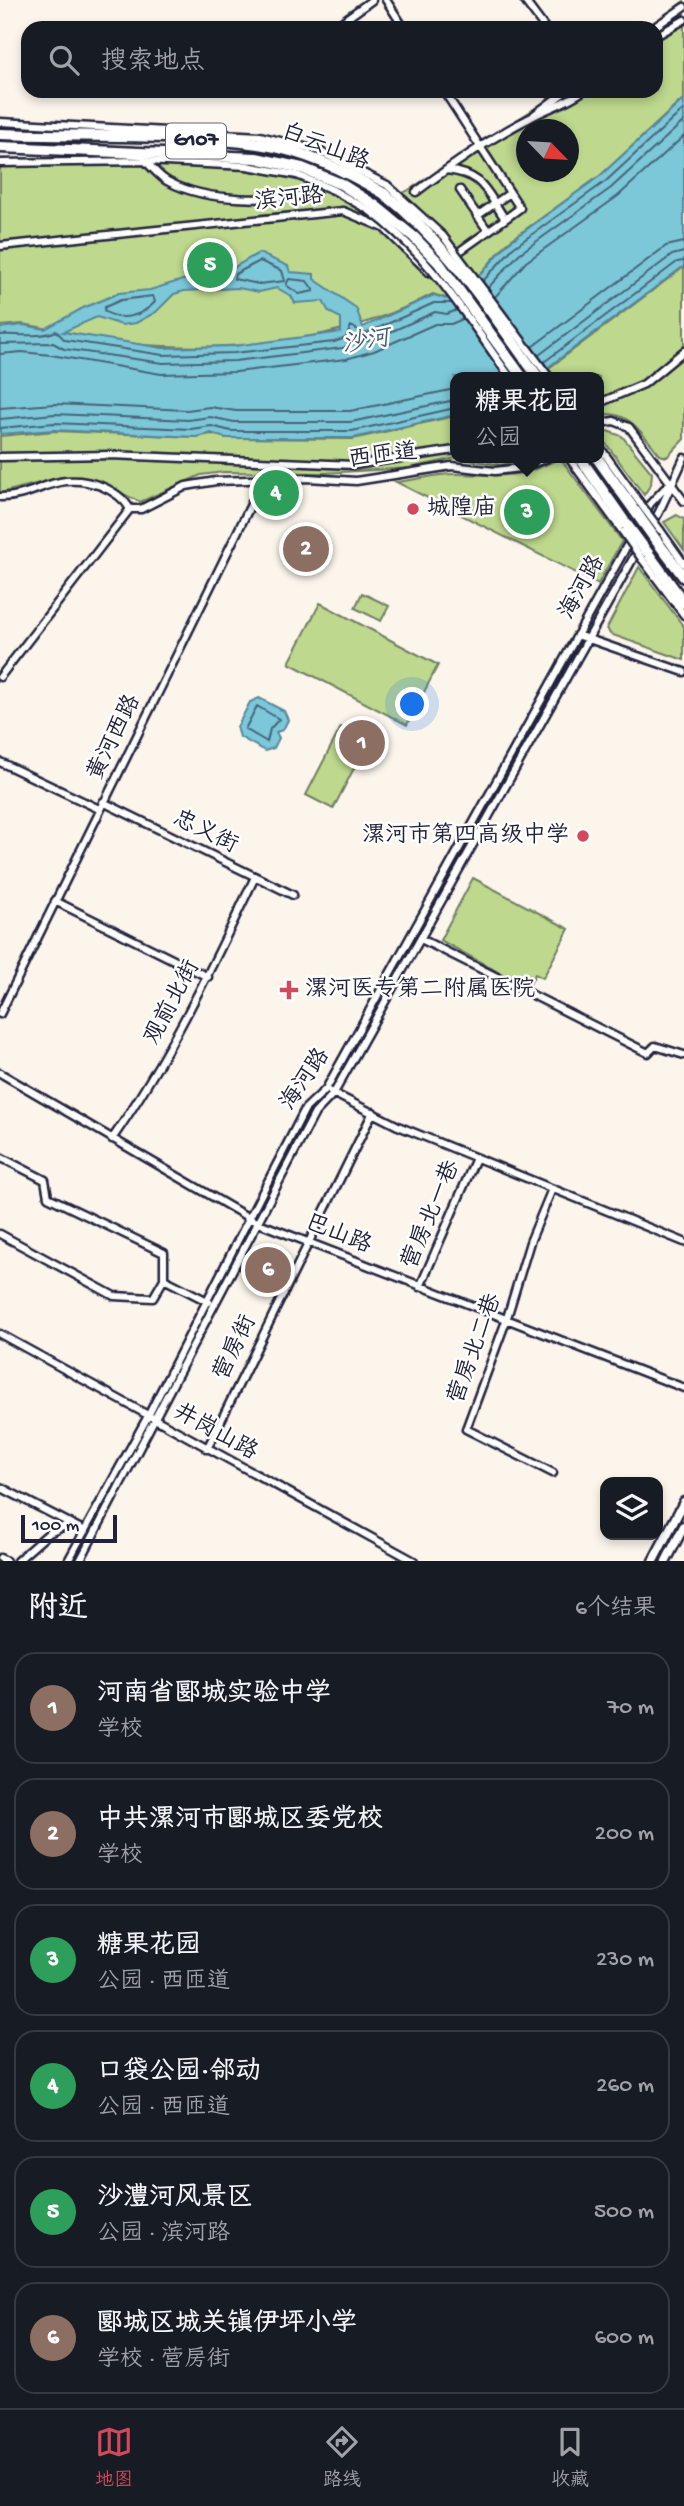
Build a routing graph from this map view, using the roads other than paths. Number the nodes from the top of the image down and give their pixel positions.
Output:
1 (372, 0) edge
2 (386, 0) edge
3 (524, 0) edge
4 (684, 7) edge
5 (684, 20) edge
6 (343, 21) edge
7 (400, 21) edge
8 (540, 21) edge
9 (663, 21) edge
10 (663, 32) edge
11 (449, 98) edge
12 (557, 98) edge
13 (573, 98) edge
14 (533, 116) junction
15 (0, 122) edge
16 (0, 134) edge
17 (0, 147) edge
18 (481, 148) junction
19 (135, 152) junction
20 (145, 161) junction
21 (0, 163) edge
22 (446, 170) junction
23 (385, 189) junction
24 (460, 190) dead end
25 (316, 192) dead end
26 (416, 192) dead end
27 (510, 193) junction
28 (494, 204) junction
29 (373, 209) junction
30 (477, 216) junction
31 (505, 219) junction
32 (488, 231) junction
33 (0, 246) edge
34 (684, 351) edge
35 (506, 372) edge
36 (518, 372) edge
37 (534, 372) edge
38 (545, 372) edge
39 (604, 401) edge
40 (604, 422) edge
41 (450, 451) edge
42 (604, 454) edge
43 (0, 457) edge
44 (684, 458) edge
45 (534, 463) edge
46 (573, 463) edge
47 (583, 463) edge
48 (601, 463) edge
49 (264, 478) junction
50 (671, 482) junction
51 (0, 497) edge
52 (684, 501) edge
53 (638, 507) junction
54 (130, 509) junction
55 (625, 528) junction
56 (658, 534) junction
57 (645, 555) junction
58 (684, 564) edge
59 (684, 577) edge
60 (684, 603) edge
61 (684, 615) edge
62 (577, 635) junction
63 (587, 638) junction
64 (684, 672) edge
65 (0, 677) edge
66 (0, 762) edge
67 (101, 806) junction
68 (255, 877) junction
69 (293, 895) dead end
70 (55, 901) junction
71 (421, 939) junction
72 (208, 977) junction
73 (0, 1014) edge
74 (684, 1055) edge
75 (0, 1073) edge
76 (326, 1089) junction
77 (334, 1093) junction
78 (373, 1112) junction
79 (112, 1139) junction
80 (0, 1157) edge
81 (476, 1157) junction
82 (552, 1189) junction
83 (249, 1217) junction
84 (257, 1222) junction
85 (0, 1234) edge
86 (307, 1242) junction
87 (684, 1242) edge
88 (164, 1279) junction
89 (420, 1287) junction
90 (207, 1300) junction
91 (214, 1304) junction
92 (506, 1321) junction
93 (0, 1334) edge
94 (684, 1388) edge
95 (148, 1416) junction
96 (156, 1420) junction
97 (207, 1449) junction
98 (552, 1473) dead end
99 (0, 1487) edge
100 (684, 1502) edge
101 (70, 1524) junction
102 (684, 1526) edge
103 (85, 1531) junction
104 (0, 1558) edge
105 (6, 1561) edge
106 (17, 1561) edge
107 (68, 1561) edge
108 (80, 1561) edge
109 (414, 1561) edge
110 (653, 1561) edge
111 (666, 1561) edge

1 - 6 street
2 - 7 street
3 - 8 street
4 - 9 street
5 - 10 street
11 - 18 street
12 - 14 street
13 - 14 street
14 - 18 street
15 - 23 street
16 - 23 highway, 白云山路 / G107
17 - 19 highway, 白云山路 / G107
18 - 22 street
18 - 27 street
19 - 20 street
19 - 29 highway, 白云山路 / G107
20 - 21 street
20 - 25 street
20 - 29 street
22 - 26 street
22 - 28 street
23 - 37 highway, G107, bridge
23 - 38 street, bridge
24 - 30 street
27 - 28 street
27 - 31 street
28 - 30 street
28 - 31 street
29 - 35 street, bridge
29 - 36 highway, G107, bridge
30 - 32 street
31 - 32 street, 滨河路
32 - 33 street, 滨河路
34 - 39 street
40 - 50 street
41 - 43 street
42 - 53 street
44 - 50 street, 海河路
45 - 49 street, 西匝道
46 - 55 street
47 - 55 highway
48 - 53 highway
49 - 54 street, 西匝道
49 - 67 street, 黄河西路
50 - 52 street
50 - 62 street, 海河路
50 - 63 street, 海河路
51 - 54 street
53 - 56 highway, bridge
54 - 65 street
55 - 57 highway, bridge
56 - 58 street
56 - 59 highway
57 - 60 highway
57 - 61 street
62 - 63 street
62 - 76 street, 海河路
63 - 64 street
63 - 71 street, 海河路
66 - 67 street, 忠义街
67 - 68 street, 忠义街
67 - 70 street, 黄河西路
68 - 69 street, 忠义街
68 - 72 street, 观前北街
70 - 72 street
70 - 73 street, 黄河西路
71 - 74 street
71 - 77 street, 海河路
72 - 79 street, 观前北街
75 - 79 street, 巴山路
76 - 77 street
76 - 83 street, 海河路
77 - 78 street
77 - 84 street, 海河路
78 - 81 street
78 - 86 street, 营房街
79 - 83 street, 巴山路
80 - 88 street
81 - 82 street
81 - 89 street, 营房北一巷
82 - 87 street
82 - 92 street, 营房北二巷
83 - 84 street, 巴山路
83 - 90 street, 海河路
84 - 86 street, 巴山路
84 - 91 street, 海河路
85 - 88 street
86 - 89 street, 巴山路
86 - 97 street, 营房街
88 - 90 street
89 - 92 street, 巴山路
90 - 91 street
90 - 95 street, 海河路
91 - 96 street, 海河路
92 - 94 street, 巴山路
92 - 98 street, 营房北二巷
93 - 95 street, 井岗山路
95 - 96 street, 井岗山路
95 - 103 street, 海河路
96 - 97 street, 井岗山路
96 - 108 street, 海河路
97 - 109 street, 井岗山路
99 - 101 street
100 - 110 main road
101 - 103 street
101 - 106 street
102 - 111 main road
103 - 107 street, 海河路
104 - 105 street

